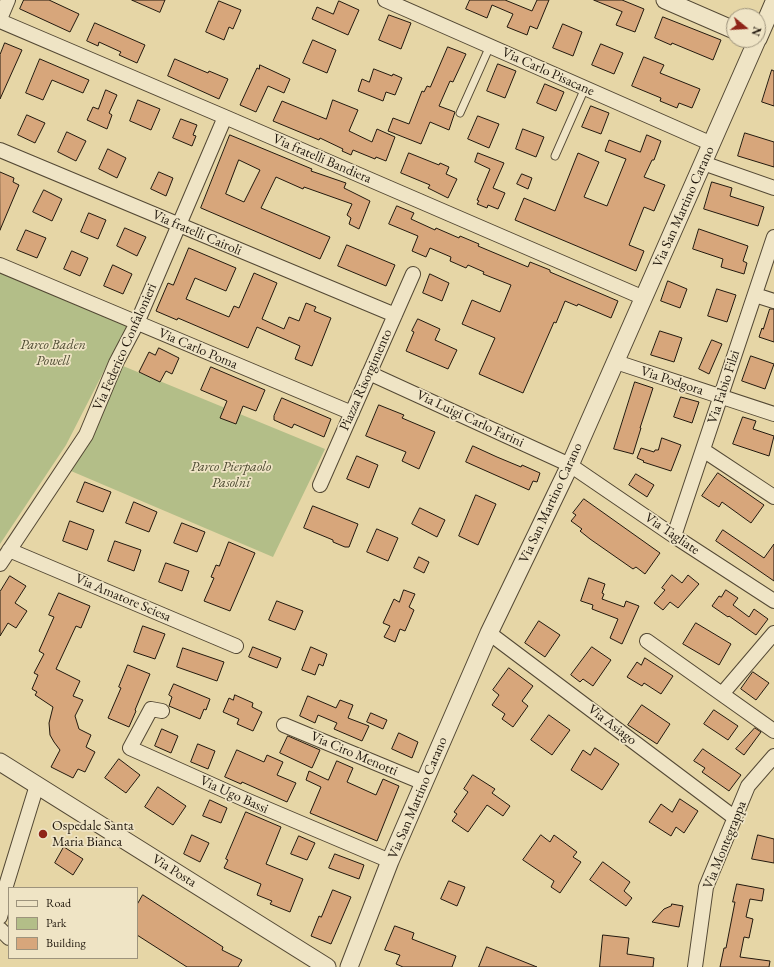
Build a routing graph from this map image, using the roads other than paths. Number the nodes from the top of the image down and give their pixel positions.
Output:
1 (8, 0) edge
2 (385, 0) edge
3 (665, 0) edge
4 (774, 2) edge
5 (0, 20) edge
6 (766, 20) edge
7 (726, 27) edge
8 (490, 46) junction
9 (754, 48) edge
10 (585, 88) junction
11 (460, 113) dead end
12 (225, 116) junction
13 (712, 144) junction
14 (0, 150) edge
15 (555, 156) dead end
16 (704, 163) junction
17 (774, 188) edge
18 (178, 226) junction
19 (774, 237) edge
20 (0, 266) edge
21 (413, 274) dead end
22 (755, 295) junction
23 (644, 298) junction
24 (774, 301) edge
25 (395, 315) junction
26 (137, 323) junction
27 (616, 362) junction
28 (369, 373) junction
29 (721, 396) junction
30 (352, 413) junction
31 (774, 414) edge
32 (703, 450) junction
33 (570, 464) junction
34 (320, 485) dead end
35 (774, 497) edge
36 (674, 536) junction
37 (9, 550) junction
38 (0, 564) edge
39 (774, 601) edge
40 (489, 633) junction
41 (774, 634) edge
42 (647, 641) dead end
43 (236, 646) dead end
44 (722, 694) junction
45 (162, 711) dead end
46 (284, 724) dead end
47 (774, 730) edge
48 (774, 756) edge
49 (0, 762) edge
50 (424, 783) junction
51 (37, 785) junction
52 (735, 818) junction
53 (390, 861) junction
54 (3, 894) edge
55 (0, 917) edge
56 (0, 929) edge
57 (8, 937) edge
58 (327, 967) edge
59 (349, 967) edge
60 (695, 967) edge

1 - 5 street
2 - 8 street, Via Carlo Pisacane
3 - 7 street
4 - 6 street, Via San Martino Carano
5 - 12 street, Via fratelli Bandiera
8 - 10 street, Via Carlo Pisacane
8 - 11 lane
9 - 13 street, Via San Martino Carano
10 - 13 street, Via Carlo Pisacane
10 - 15 lane
12 - 18 street, Via Federico Confalonieri
12 - 23 street, Via fratelli Bandiera
13 - 16 street, Via San Martino Carano
14 - 18 street, Via fratelli Cairoli
16 - 17 street
16 - 23 street, Via San Martino Carano
18 - 25 street, Via fratelli Cairoli
18 - 26 street, Via Federico Confalonieri
19 - 22 street, Via Fabio Filzi
20 - 26 street, Via Carlo Poma
21 - 25 street, Piazza Risorgimento
22 - 24 street
22 - 29 street, Via Fabio Filzi
23 - 27 street, Via San Martino Carano
25 - 28 street, Piazza Risorgimento
26 - 30 street, Via Carlo Poma
26 - 37 street, Via Federico Confalonieri
27 - 29 street, Via Podgora
27 - 33 street, Via San Martino Carano
28 - 30 street, Piazza Risorgimento
28 - 33 street, Via Luigi Carlo Farini
29 - 31 street, Via Podgora
29 - 32 street, Via Fabio Filzi
30 - 34 street, Piazza Risorgimento
32 - 35 street
32 - 36 street, Via Fabio Filzi
33 - 36 street, Via Tagliate
33 - 40 street, Via San Martino Carano
36 - 39 street, Via Tagliate
37 - 38 street, Via Federico Confalonieri
37 - 43 street, Via Amatore Sciesa
40 - 50 street, Via San Martino Carano
40 - 52 street, Via Asiago
41 - 44 street
42 - 44 street
44 - 47 street
45 - 53 street, Via Ugo Bassi
46 - 50 street, Via Ciro Menotti
48 - 52 street, Via Montegrappa
49 - 51 street, Via Posta
50 - 53 street, Via San Martino Carano
51 - 54 street
51 - 58 street, Via Posta
52 - 60 street, Via Montegrappa
53 - 59 street, Via San Martino Carano
54 - 55 street
56 - 57 street

